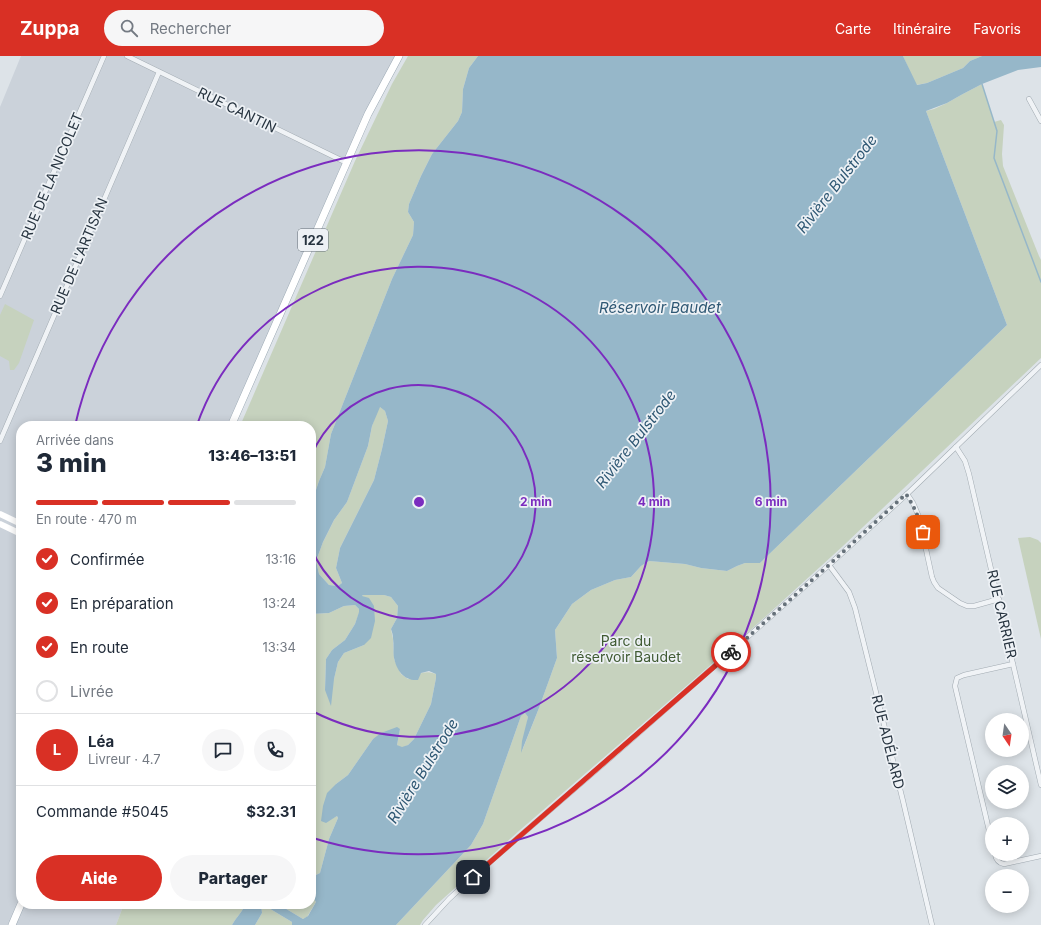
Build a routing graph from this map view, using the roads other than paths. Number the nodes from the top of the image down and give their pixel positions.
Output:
1 (104, 56) edge
2 (127, 56) edge
3 (399, 56) edge
4 (159, 72) junction
5 (1029, 100) dead end
6 (1041, 121) edge
7 (347, 163) junction
8 (0, 296) edge
9 (1041, 365) edge
10 (233, 421) edge
11 (0, 441) edge
12 (956, 447) junction
13 (906, 494) junction
14 (0, 514) edge
15 (16, 522) edge
16 (0, 524) edge
17 (16, 532) edge
18 (829, 565) junction
19 (999, 599) junction
20 (1013, 664) junction
21 (1041, 785) edge
22 (986, 817) edge
23 (1041, 856) edge
24 (1029, 859) edge
25 (998, 861) edge
26 (1018, 861) edge
27 (19, 909) edge
28 (12, 925) edge
29 (425, 925) edge
30 (932, 925) edge

1 - 8 street, RUE DE LA NICOLET
2 - 4 street, RUE CANTIN
3 - 7 main road, 122
4 - 7 street, RUE CANTIN
4 - 11 street, RUE DE L'ARTISAN
5 - 6 street
7 - 10 main road, 122
9 - 12 street
12 - 13 street
12 - 19 street, RUE CARRIER
13 - 18 street
13 - 19 street
14 - 15 main road
16 - 17 main road
18 - 29 street
18 - 30 street, RUE ADÉLARD
19 - 20 street, RUE CARRIER
20 - 21 street, RUE CARRIER
20 - 22 street
23 - 24 street
25 - 26 street
27 - 28 main road

